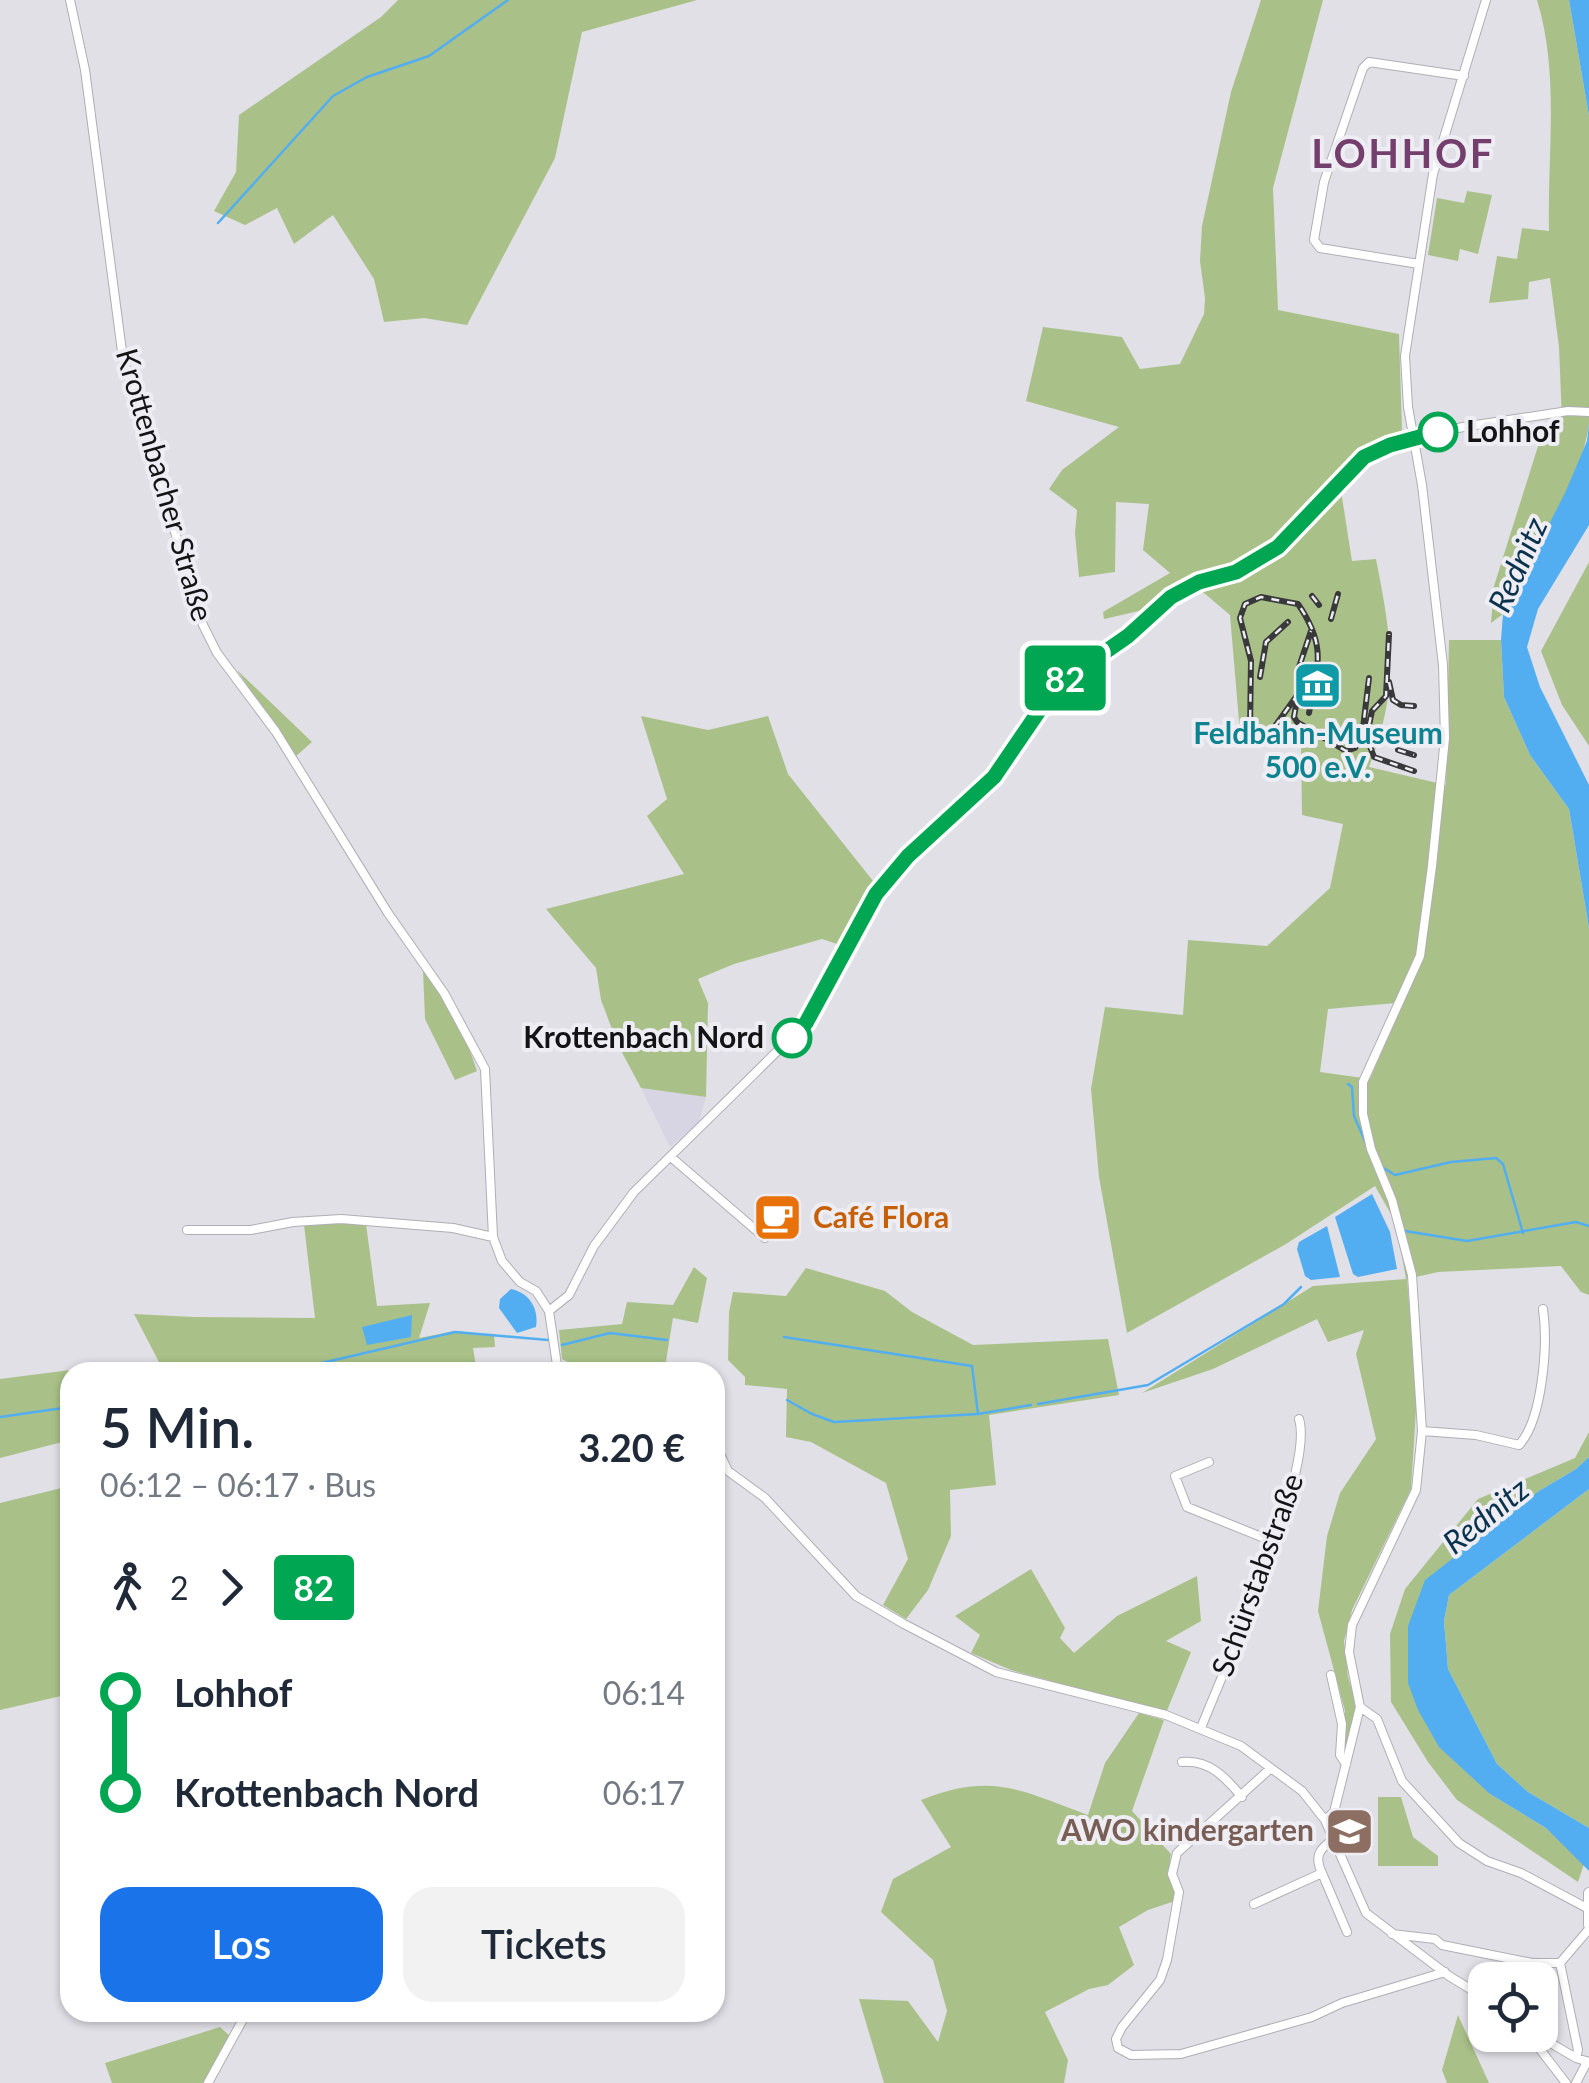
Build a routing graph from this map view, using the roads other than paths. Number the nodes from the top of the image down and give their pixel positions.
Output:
1 (70, 0) edge
2 (1486, 0) edge
3 (1464, 76) junction
4 (1420, 264) junction
5 (1589, 412) edge
6 (1413, 438) junction
7 (672, 1158) junction
8 (187, 1230) dead end
9 (493, 1237) junction
10 (765, 1238) dead end
11 (1543, 1309) dead end
12 (549, 1311) junction
13 (557, 1362) edge
14 (1299, 1419) dead end
15 (1422, 1431) junction
16 (1209, 1462) dead end
17 (725, 1466) edge
18 (1274, 1542) junction
19 (1331, 1675) dead end
20 (1360, 1707) junction
21 (1202, 1728) junction
22 (1182, 1762) dead end
23 (1346, 1764) junction
24 (1271, 1768) junction
25 (1242, 1797) junction
26 (1324, 1820) junction
27 (1334, 1839) junction
28 (1322, 1873) junction
29 (1588, 1900) edge
30 (1254, 1904) dead end
31 (1589, 1927) edge
32 (1348, 1932) dead end
33 (1392, 1934) junction
34 (1560, 1964) junction
35 (1444, 1972) junction
36 (1468, 1987) edge
37 (242, 2022) edge
38 (1558, 2047) edge
39 (1542, 2052) edge
40 (1576, 2058) junction
41 (1588, 2062) edge
42 (208, 2083) edge
43 (1566, 2083) edge
44 (1576, 2083) edge

1 - 9 street, Krottenbacher Straße
2 - 3 street
3 - 4 street
3 - 4 street
4 - 6 street
5 - 6 street
6 - 7 street
6 - 15 street
7 - 10 street
7 - 12 street
8 - 9 street
9 - 12 street
11 - 15 street
12 - 13 street
14 - 18 street, Schürstabstraße
15 - 20 street
16 - 18 street
17 - 21 street
18 - 21 street, Schürstabstraße
19 - 23 street
20 - 23 street
20 - 29 street
21 - 24 street
22 - 25 street
23 - 26 street
24 - 25 street
24 - 26 street
25 - 35 street
26 - 27 street
27 - 28 street
27 - 33 street
28 - 30 street
28 - 32 street
29 - 31 main road
31 - 34 street
33 - 34 street
33 - 35 street
34 - 40 street
35 - 36 street
37 - 42 street
38 - 40 street
39 - 43 street
40 - 41 street
41 - 44 street

